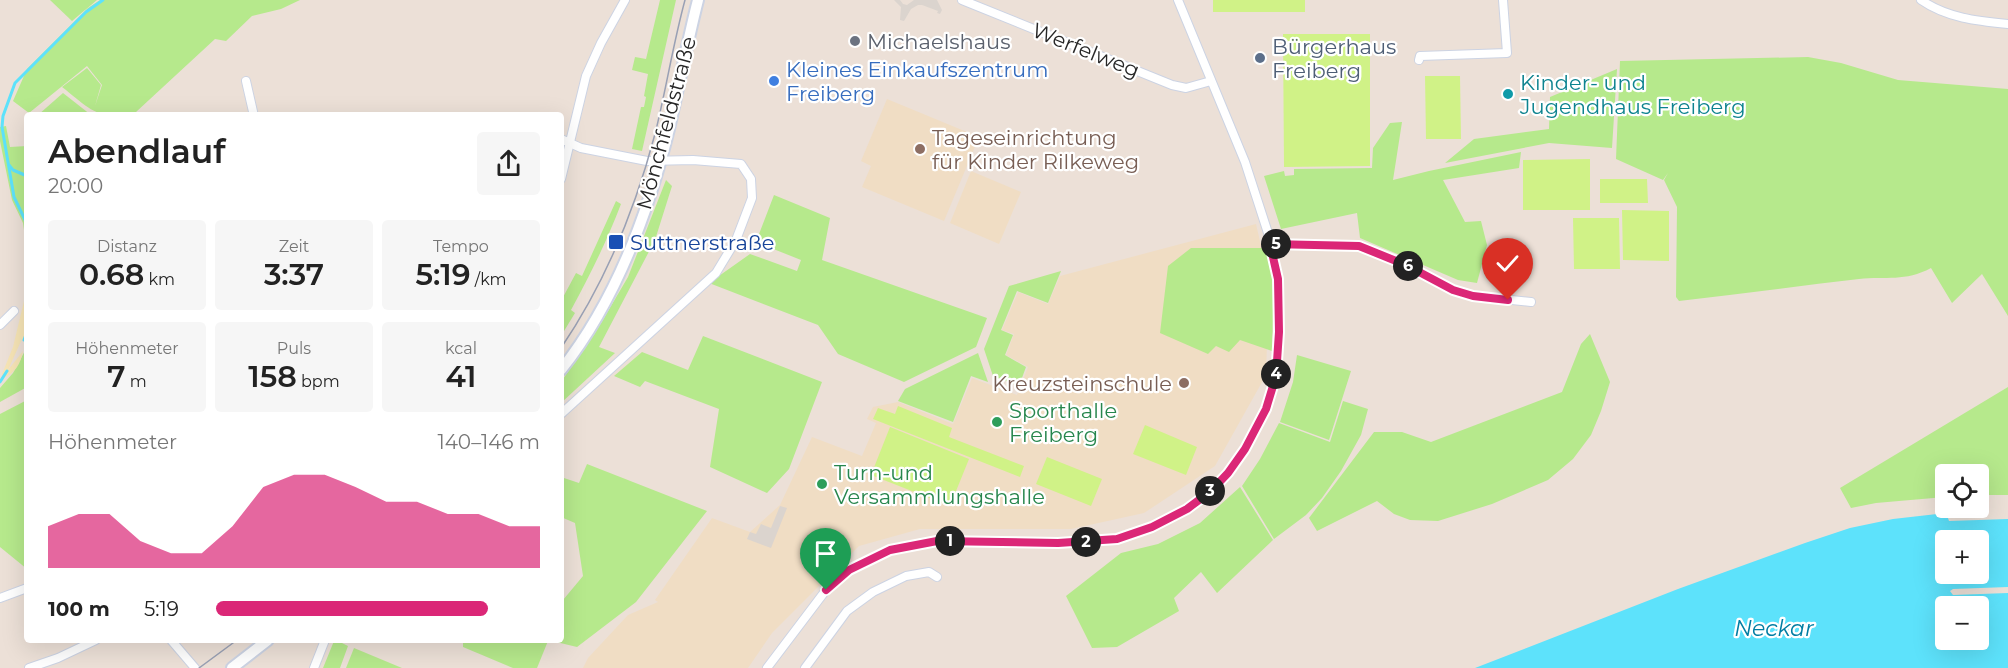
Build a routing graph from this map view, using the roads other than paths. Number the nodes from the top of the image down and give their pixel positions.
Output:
1 (625, 0) edge
2 (698, 0) edge
3 (962, 0) edge
4 (1178, 0) edge
5 (1503, 0) edge
6 (1921, 0) edge
7 (2008, 24) edge
8 (1419, 60) dead end
9 (246, 81) dead end
10 (1211, 81) junction
11 (253, 112) edge
12 (564, 141) edge
13 (571, 145) junction
14 (660, 162) junction
15 (564, 169) edge
16 (1270, 244) junction
17 (1531, 302) dead end
18 (14, 311) dead end
19 (0, 325) edge
20 (564, 366) edge
21 (564, 411) edge
22 (936, 577) dead end
23 (24, 589) edge
24 (0, 598) edge
25 (90, 643) edge
26 (174, 643) edge
27 (264, 643) edge
28 (324, 643) edge
29 (29, 668) edge
30 (195, 668) edge
31 (232, 668) edge
32 (314, 668) edge
33 (767, 668) edge
34 (805, 668) edge

1 - 13 street
2 - 14 main road, Mönchfeldstraße
3 - 10 street, Werfelweg
4 - 10 street
5 - 8 street
6 - 7 street
9 - 11 street
10 - 16 street
12 - 13 street
13 - 14 street
13 - 15 street
14 - 20 main road, Mönchfeldstraße
14 - 21 street
16 - 17 street
16 - 33 street
18 - 19 street
22 - 34 street
23 - 24 street
25 - 29 street
26 - 30 street
27 - 31 main road
28 - 32 street

